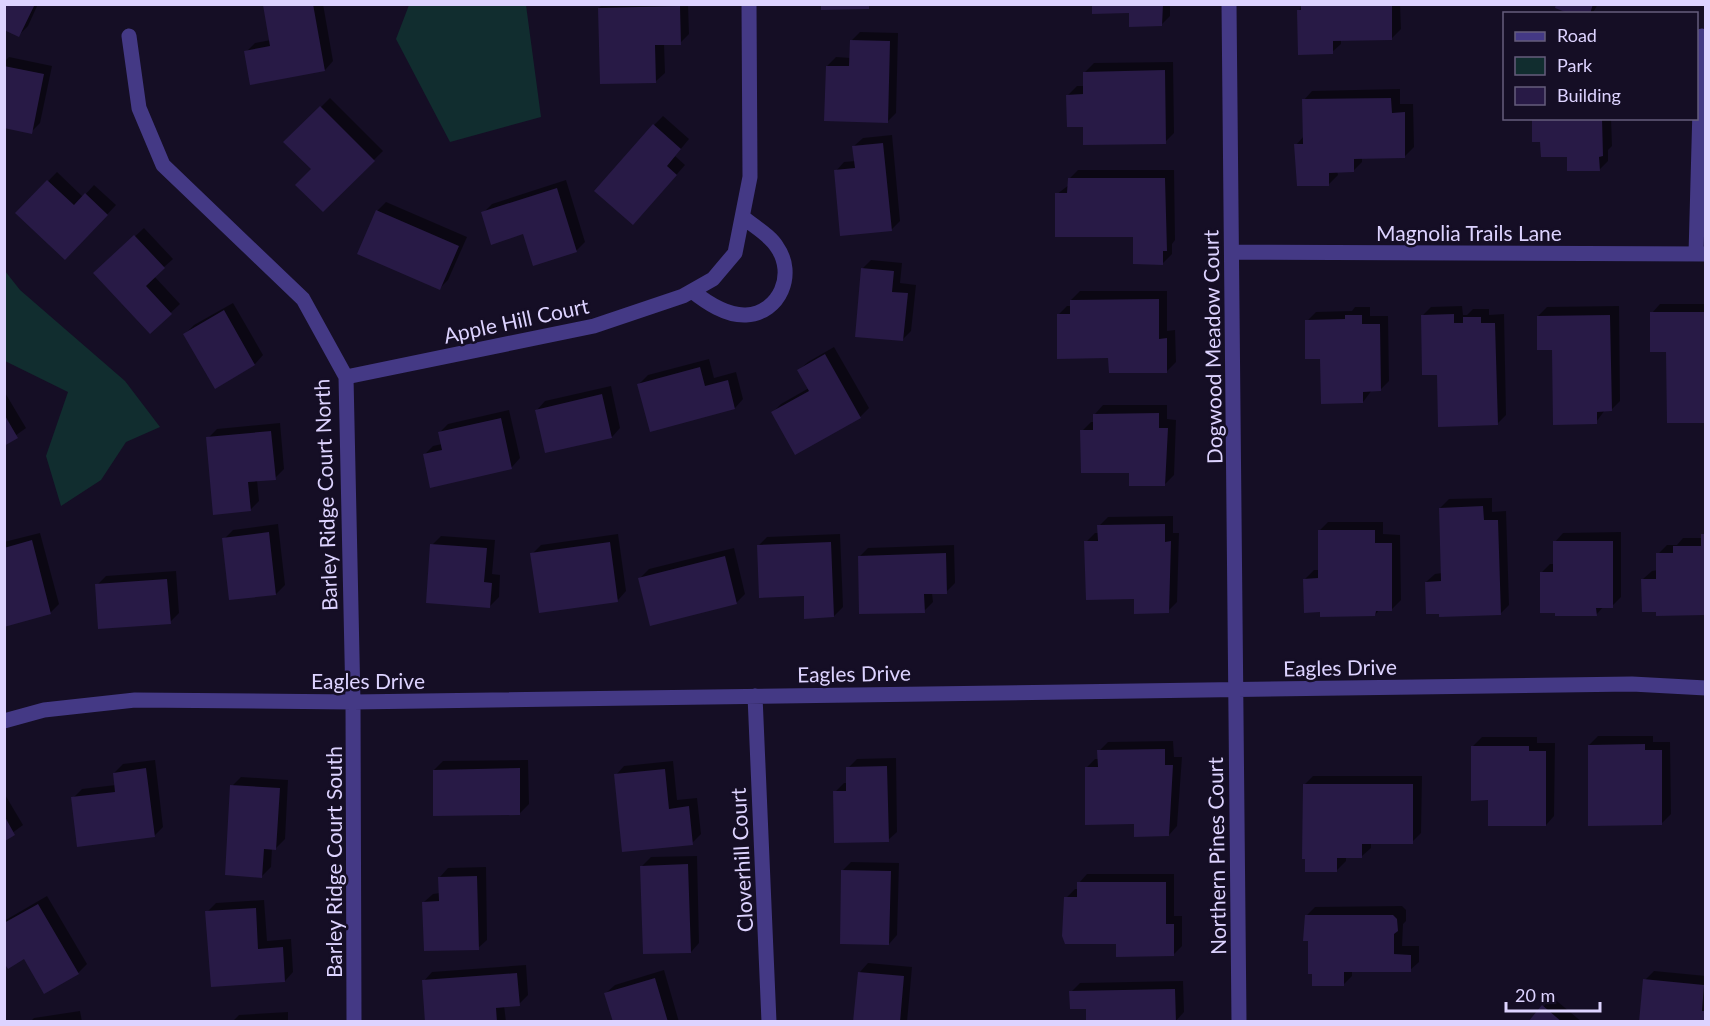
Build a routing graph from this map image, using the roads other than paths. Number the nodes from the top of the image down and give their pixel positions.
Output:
1 (749, 4) edge
2 (1228, 4) edge
3 (129, 36) dead end
4 (1702, 36) dead end
5 (742, 217) junction
6 (1232, 252) junction
7 (1701, 254) edge
8 (692, 291) junction
9 (346, 376) junction
10 (1706, 688) edge
11 (1236, 690) junction
12 (754, 696) junction
13 (353, 702) junction
14 (4, 721) edge
15 (354, 1022) edge
16 (769, 1022) edge
17 (1239, 1022) edge

1 - 5 street, Apple Hill Court
2 - 6 street, Dogwood Meadow Court
3 - 9 street, Barley Ridge Court North
4 - 7 street
5 - 8 street, Apple Hill Court
5 - 8 street
6 - 7 street, Magnolia Trails Lane
6 - 11 street, Dogwood Meadow Court
8 - 9 street, Apple Hill Court
9 - 13 street, Barley Ridge Court North
10 - 11 street, Eagles Drive
11 - 12 street, Eagles Drive
11 - 17 street, Northern Pines Court
12 - 13 street, Eagles Drive
12 - 16 street, Cloverhill Court
13 - 14 street, Eagles Drive
13 - 15 street, Barley Ridge Court South

